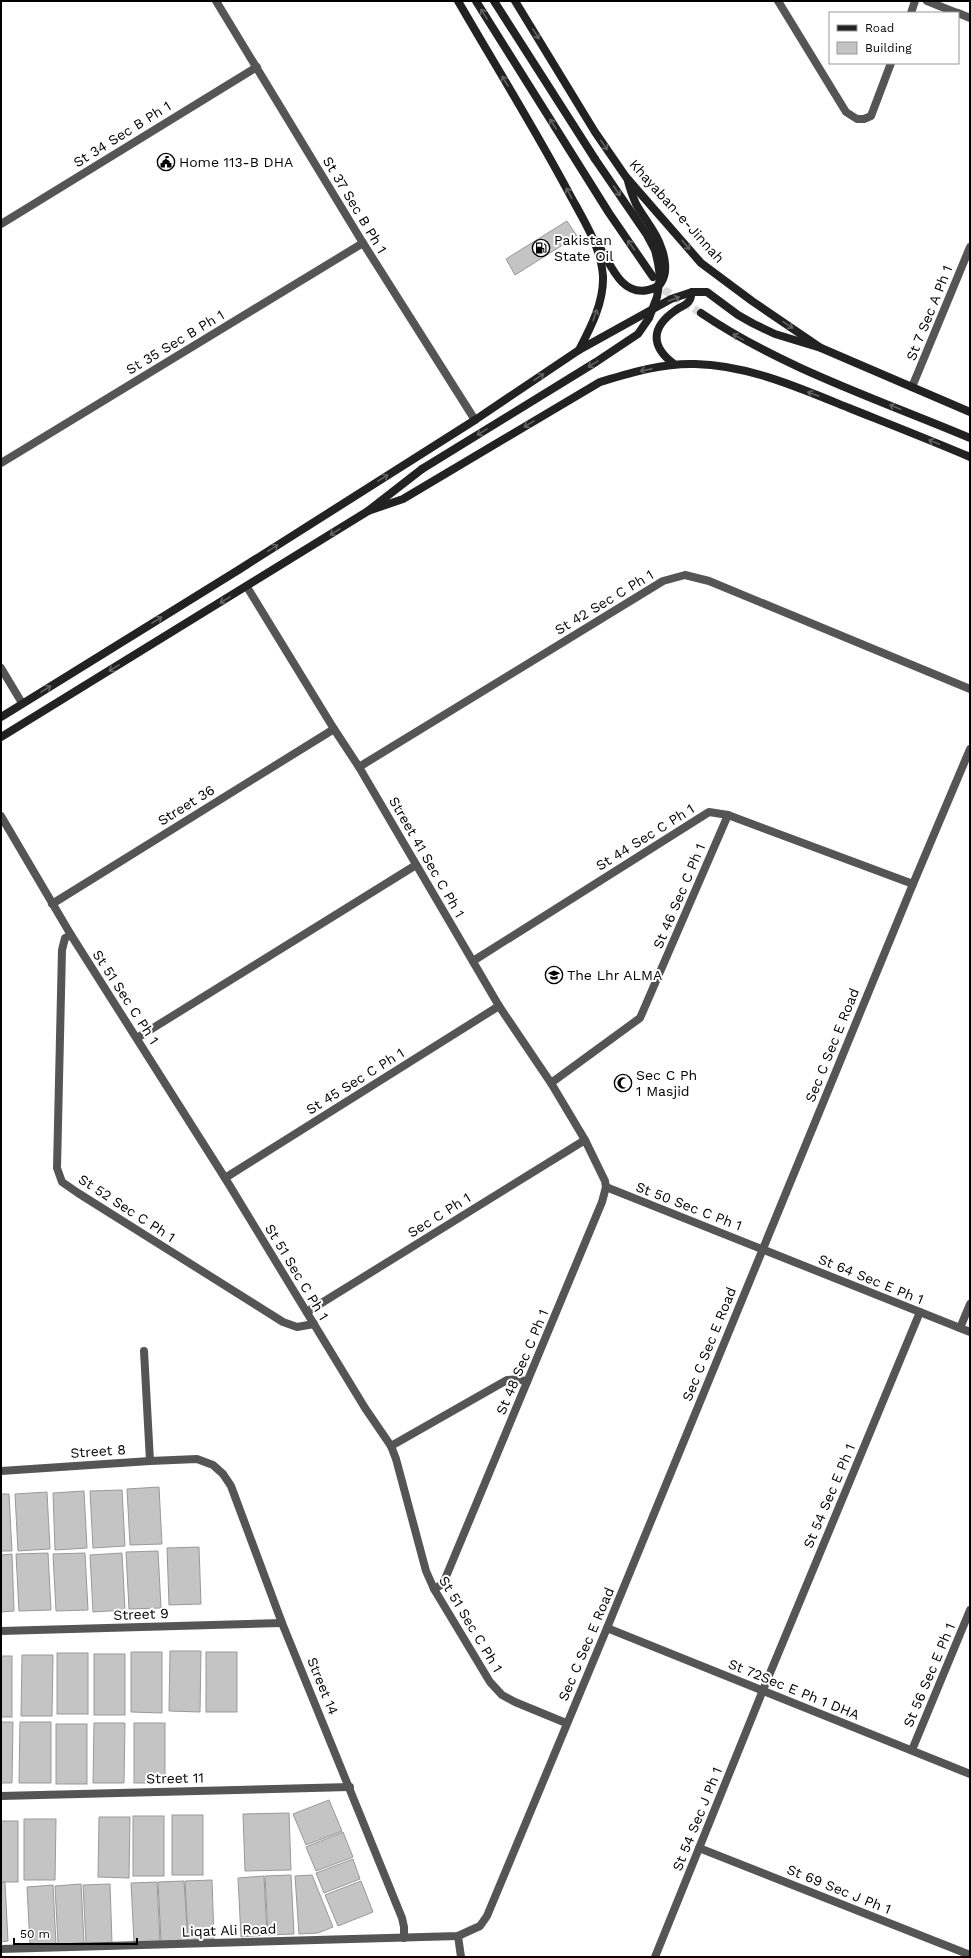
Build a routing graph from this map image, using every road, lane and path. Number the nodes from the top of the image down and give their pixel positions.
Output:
1 (216, 1) edge
2 (458, 1) edge
3 (476, 1) edge
4 (494, 1) edge
5 (515, 1) edge
6 (778, 1) edge
7 (915, 1) edge
8 (927, 1) edge
9 (911, 12) edge
10 (955, 12) edge
11 (959, 13) edge
12 (970, 18) edge
13 (891, 64) edge
14 (257, 67) junction
15 (626, 177) junction
16 (1, 224) edge
17 (592, 236) junction
18 (363, 242) junction
19 (970, 247) edge
20 (653, 277) tunnel mouth
21 (692, 292) junction
22 (701, 312) tunnel mouth
23 (821, 348) junction
24 (579, 350) junction
25 (674, 364) junction
26 (912, 388) junction
27 (970, 412) edge
28 (475, 420) junction
29 (970, 438) edge
30 (970, 457) edge
31 (1, 464) edge
32 (368, 511) junction
33 (247, 587) junction
34 (1, 668) edge
35 (970, 689) edge
36 (22, 703) junction
37 (1, 717) edge
38 (334, 729) junction
39 (1, 737) edge
40 (970, 749) edge
41 (359, 767) junction
42 (728, 815) junction
43 (1, 816) edge
44 (416, 865) junction
45 (912, 884) junction
46 (52, 904) junction
47 (71, 935) junction
48 (473, 960) junction
49 (499, 1006) junction
50 (137, 1038) junction
51 (551, 1083) junction
52 (585, 1140) junction
53 (224, 1178) junction
54 (606, 1187) junction
55 (762, 1249) junction
56 (970, 1304) edge
57 (307, 1312) junction
58 (920, 1312) junction
59 (314, 1324) junction
60 (960, 1328) junction
61 (970, 1332) edge
62 (144, 1351) dead end
63 (527, 1382) junction
64 (390, 1446) junction
65 (197, 1459) joint
66 (150, 1461) junction
67 (1, 1471) edge
68 (434, 1589) junction
69 (970, 1610) edge
70 (282, 1623) junction
71 (607, 1628) junction
72 (1, 1631) edge
73 (763, 1690) junction
74 (566, 1723) junction
75 (912, 1750) junction
76 (970, 1774) edge
77 (350, 1787) junction
78 (1, 1796) edge
79 (699, 1848) junction
80 (458, 1936) junction
81 (404, 1938) junction
82 (1, 1949) edge
83 (970, 1955) edge
84 (461, 1957) edge
85 (655, 1957) edge

1 - 14 street, St 37 Sec B Ph 1
17 -> 2 main road
20 -> 3 main road
4 -> 32 main road, bridge
5 -> 15 main road, Khayaban-e-Jinnah
6 - 13 street
7 - 9 street
8 - 10 street
11 - 12 street
14 - 16 street, St 34 Sec B Ph 1
14 - 18 street, St 37 Sec B Ph 1
15 - 17 main road
15 -> 23 main road, Khayaban-e-Jinnah
24 -> 17 main road
18 - 28 street, St 37 Sec B Ph 1
18 - 31 street, St 35 Sec B Ph 1
19 - 26 street, St 7 Sec A Ph 1
21 - 23 main road
24 -> 21 main road
21 - 25 main road
29 -> 22 main road
23 - 26 main road, Khayaban-e-Jinnah
28 -> 24 main road
30 -> 25 main road
25 -> 32 main road
26 - 27 main road, Khayaban-e-Jinnah
36 -> 28 main road
32 -> 33 main road
33 - 38 street, Street 41 Sec C Ph 1
33 -> 39 main road
34 - 36 street
35 - 41 street, St 42 Sec C Ph 1
36 - 37 main road
38 - 41 street, Street 41 Sec C Ph 1
38 - 46 street, Street 36
40 - 45 street, Sec C Sec E Road
41 - 44 street, Street 41 Sec C Ph 1
42 - 45 street, St 44 Sec C Ph 1
42 - 48 street, St 44 Sec C Ph 1
42 - 51 street, St 46 Sec C Ph 1
43 - 46 street, St 51 Sec C Ph 1
44 - 48 street, Street 41 Sec C Ph 1
44 - 50 street
45 - 55 street, Sec C Sec E Road
46 - 47 street, St 51 Sec C Ph 1
47 - 50 street, St 51 Sec C Ph 1
47 - 59 street, St 52 Sec C Ph 1
48 - 49 street, Street 41 Sec C Ph 1
49 - 51 street, Street 41 Sec C Ph 1
49 - 53 street, St 45 Sec C Ph 1
50 - 53 street, St 51 Sec C Ph 1
51 - 52 street, Street 41 Sec C Ph 1
52 - 54 street
52 - 57 street, Sec C Ph 1
53 - 57 street, St 51 Sec C Ph 1
54 - 55 street, St 50 Sec C Ph 1
54 - 63 street, St 48 Sec C Ph 1
55 - 58 street, St 64 Sec E Ph 1
55 - 71 street, Sec C Sec E Road
56 - 60 street
57 - 59 street, St 51 Sec C Ph 1
58 - 60 street, St 64 Sec E Ph 1
58 - 73 street, St 54 Sec E Ph 1
59 - 64 street, St 51 Sec C Ph 1
60 - 61 street, St 64 Sec E Ph 1
62 - 66 street
63 - 64 street
63 - 68 street, St 48 Sec C Ph 1
64 - 68 street, St 51 Sec C Ph 1
65 - 66 street, Street 8
65 - 70 street, Street 14
66 - 67 street, Street 8
68 - 74 street, St 51 Sec C Ph 1
69 - 75 street, St 56 Sec E Ph 1
70 - 72 street, Street 9
70 - 77 street, Street 14
71 - 73 street, St 72Sec E Ph 1 DHA
71 - 74 street, Sec C Sec E Road
73 - 75 street, St 72Sec E Ph 1 DHA
73 - 79 street, St 54 Sec J Ph 1
74 - 80 street, Sec C Sec E Road
75 - 76 street, St 72Sec E Ph 1 DHA
77 - 78 street, Street 11
77 - 81 street, Street 14
79 - 83 street, St 69 Sec J Ph 1
79 - 85 street, St 54 Sec J Ph 1
80 - 81 street, Liqat Ali Road
80 - 84 street
81 - 82 street, Liqat Ali Road

